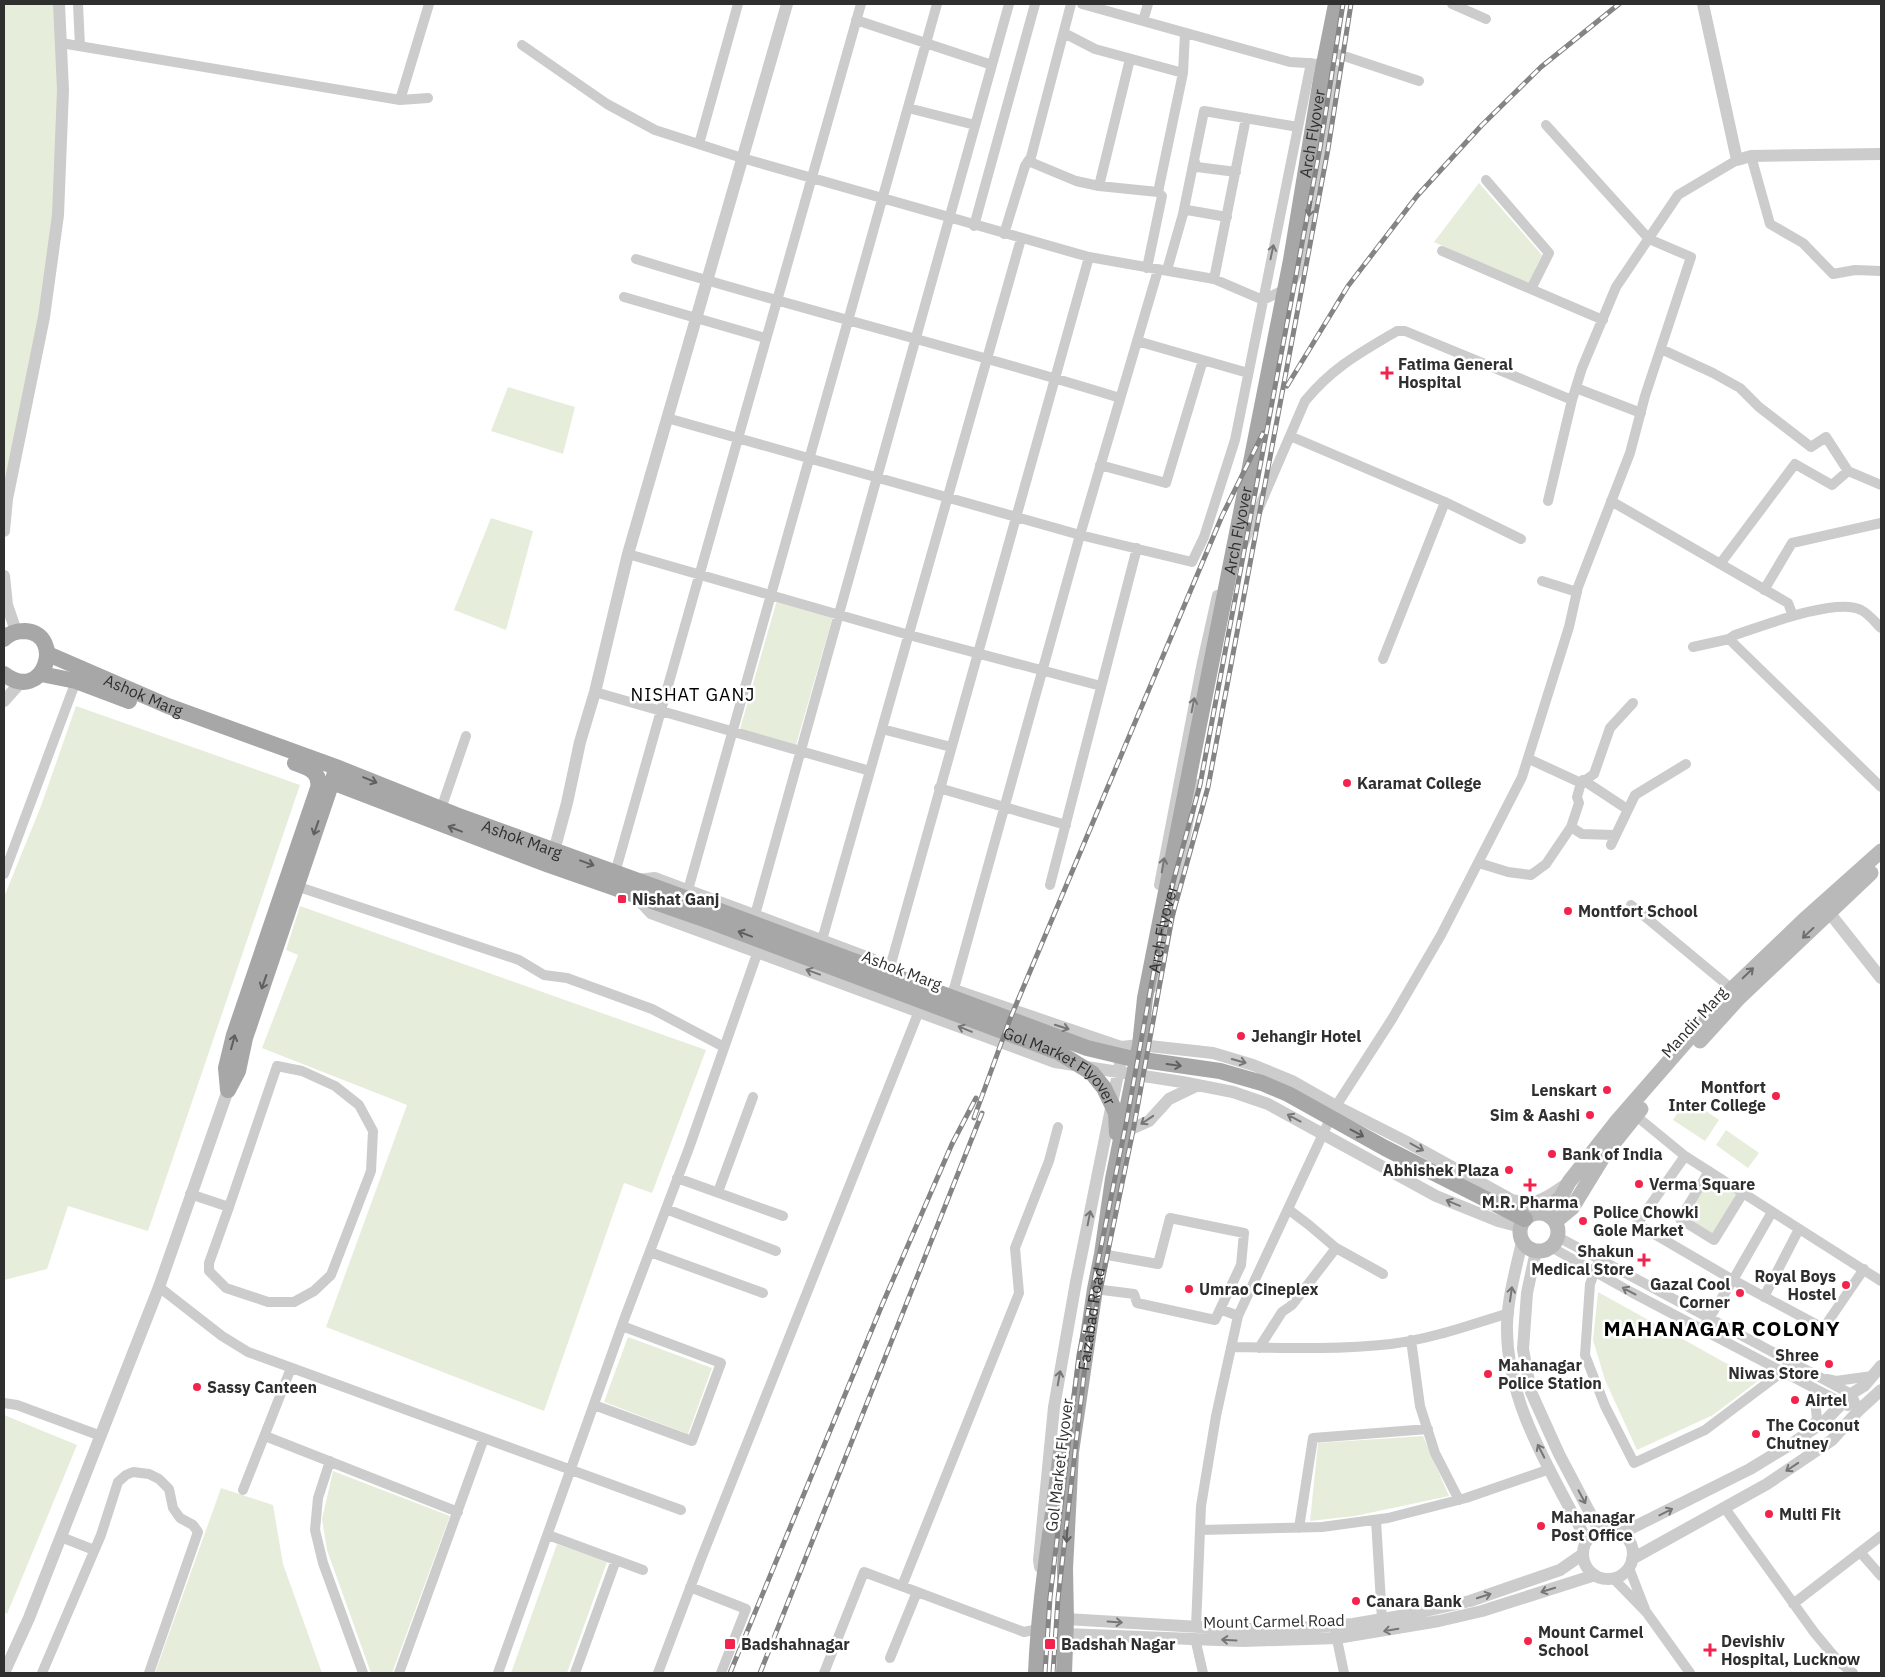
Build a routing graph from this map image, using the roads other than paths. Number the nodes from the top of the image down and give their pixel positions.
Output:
1 (59, 4) edge
2 (78, 4) edge
3 (428, 4) edge
4 (738, 4) edge
5 (786, 4) edge
6 (861, 4) edge
7 (937, 4) edge
8 (1009, 4) edge
9 (1035, 4) edge
10 (1071, 4) edge
11 (1086, 4) edge
12 (1148, 4) edge
13 (1336, 4) edge
14 (1452, 4) edge
15 (1702, 4) edge
16 (1486, 19) dead end
17 (856, 20) junction
18 (1143, 21) junction
19 (1064, 33) junction
20 (1185, 33) junction
21 (926, 42) junction
22 (61, 43) junction
23 (80, 46) junction
24 (522, 46) dead end
25 (1130, 59) junction
26 (1320, 64) junction
27 (992, 65) junction
28 (1184, 73) junction
29 (1419, 81) dead end
30 (428, 98) dead end
31 (400, 100) junction
32 (908, 108) junction
33 (1246, 118) junction
34 (975, 125) junction
35 (1546, 125) dead end
36 (1298, 127) junction
37 (699, 144) junction
38 (1881, 154) edge
39 (1751, 156) junction
40 (742, 158) junction
41 (1194, 160) junction
42 (1737, 160) junction
43 (1028, 161) junction
44 (1236, 172) junction
45 (811, 178) junction
46 (1486, 180) dead end
47 (1098, 186) junction
48 (1158, 192) junction
49 (883, 199) junction
50 (1183, 214) junction
51 (1227, 217) junction
52 (949, 218) junction
53 (974, 226) junction
54 (1004, 234) junction
55 (1021, 239) junction
56 (1649, 239) junction
57 (1442, 251) dead end
58 (1089, 257) junction
59 (636, 259) dead end
60 (1157, 270) junction
61 (1881, 271) edge
62 (1214, 279) junction
63 (707, 281) junction
64 (1532, 289) junction
65 (624, 297) dead end
66 (776, 300) junction
67 (1263, 300) junction
68 (696, 318) junction
69 (848, 320) junction
70 (1603, 320) junction
71 (766, 338) junction
72 (915, 339) junction
73 (1137, 341) junction
74 (1661, 349) junction
75 (987, 359) junction
76 (1203, 360) junction
77 (1248, 373) junction
78 (1055, 378) junction
79 (1576, 388) junction
80 (1120, 398) junction
81 (1572, 400) junction
82 (1641, 413) junction
83 (668, 418) junction
84 (1290, 436) junction
85 (738, 438) junction
86 (808, 458) junction
87 (1100, 465) junction
88 (1848, 471) junction
89 (877, 478) junction
90 (1881, 485) edge
91 (948, 497) junction
92 (1548, 501) dead end
93 (1611, 501) junction
94 (1445, 502) junction
95 (1016, 517) junction
96 (1881, 523) edge
97 (4, 531) edge
98 (1080, 535) junction
99 (1521, 539) dead end
100 (1137, 548) junction
101 (628, 554) junction
102 (1240, 555) junction
103 (1720, 564) junction
104 (699, 574) junction
105 (4, 576) edge
106 (1542, 581) dead end
107 (1764, 590) junction
108 (1576, 592) junction
109 (770, 594) junction
110 (838, 614) junction
111 (1794, 616) junction
112 (1879, 622) edge
113 (909, 635) junction
114 (7, 636) edge
115 (1729, 639) junction
116 (1693, 647) dead end
117 (978, 653) junction
118 (48, 654) junction
119 (1383, 659) dead end
120 (1042, 670) junction
121 (4, 674) edge
122 (41, 674) junction
123 (76, 681) junction
124 (21, 682) junction
125 (1101, 686) junction
126 (595, 692) junction
127 (4, 701) edge
128 (1633, 703) dead end
129 (661, 711) junction
130 (882, 729) junction
131 (732, 731) junction
132 (466, 736) dead end
133 (951, 747) junction
134 (800, 750) junction
135 (1529, 759) junction
136 (1686, 764) dead end
137 (870, 771) junction
138 (334, 774) junction
139 (1582, 781) junction
140 (1881, 787) edge
141 (940, 788) junction
142 (1004, 808) junction
143 (441, 809) junction
144 (1627, 809) junction
145 (1066, 825) junction
146 (1571, 827) junction
147 (554, 851) junction
148 (1881, 851) edge
149 (1479, 863) junction
150 (1881, 863) edge
151 (615, 873) junction
152 (4, 874) edge
153 (1050, 885) dead end
154 (296, 886) junction
155 (634, 887) junction
156 (688, 890) junction
157 (667, 898) junction
158 (1631, 905) dead end
159 (1825, 908) junction
160 (755, 915) junction
161 (822, 940) junction
162 (758, 952) junction
163 (891, 966) junction
164 (1881, 978) edge
165 (1732, 989) junction
166 (954, 990) junction
167 (881, 997) junction
168 (1146, 998) junction
169 (999, 1006) junction
170 (918, 1011) junction
171 (1037, 1018) junction
172 (944, 1020) junction
173 (987, 1037) junction
174 (1140, 1045) junction
175 (724, 1047) junction
176 (1122, 1047) junction
177 (1028, 1051) junction
178 (1126, 1073) junction
179 (1198, 1085) junction
180 (228, 1090) junction
181 (753, 1097) dead end
182 (1336, 1106) junction
183 (1636, 1115) junction
184 (1058, 1127) dead end
185 (1122, 1133) junction
186 (1323, 1134) junction
187 (1685, 1156) junction
188 (1710, 1171) junction
189 (678, 1178) junction
190 (1568, 1182) junction
191 (718, 1192) junction
192 (1743, 1193) junction
193 (190, 1194) junction
194 (228, 1208) junction
195 (666, 1209) junction
196 (1288, 1210) junction
197 (1772, 1212) junction
198 (1542, 1213) junction
199 (783, 1216) dead end
200 (1523, 1229) junction
201 (1799, 1229) junction
202 (1555, 1235) junction
203 (1336, 1248) junction
204 (776, 1251) dead end
205 (1536, 1251) junction
206 (650, 1252) junction
207 (1102, 1254) junction
208 (1600, 1258) junction
209 (1864, 1270) junction
210 (1595, 1272) junction
211 (1383, 1274) dead end
212 (1733, 1280) junction
213 (1881, 1281) edge
214 (159, 1287) junction
215 (1095, 1289) junction
216 (763, 1293) dead end
217 (1764, 1297) junction
218 (1220, 1309) junction
219 (1508, 1313) junction
220 (1238, 1316) junction
221 (1709, 1318) junction
222 (622, 1326) junction
223 (1703, 1330) junction
224 (1411, 1340) junction
225 (1231, 1347) junction
226 (1259, 1348) junction
227 (1790, 1362) junction
228 (1881, 1366) edge
229 (291, 1368) junction
230 (1782, 1372) junction
231 (1817, 1376) junction
232 (1872, 1376) junction
233 (1814, 1389) junction
234 (1881, 1390) edge
235 (1851, 1394) junction
236 (4, 1403) edge
237 (1841, 1403) junction
238 (594, 1405) junction
239 (1859, 1410) junction
240 (1428, 1429) junction
241 (1807, 1433) junction
242 (101, 1436) junction
243 (264, 1436) junction
244 (484, 1438) junction
245 (330, 1461) junction
246 (1550, 1469) junction
247 (570, 1471) junction
248 (244, 1490) dead end
249 (1459, 1500) junction
250 (1724, 1507) junction
251 (681, 1510) dead end
252 (458, 1512) junction
253 (1376, 1520) junction
254 (1299, 1528) junction
255 (1200, 1530) junction
256 (1599, 1530) junction
257 (1622, 1534) junction
258 (548, 1535) junction
259 (1881, 1536) edge
260 (61, 1538) junction
261 (1587, 1541) junction
262 (94, 1550) junction
263 (1860, 1552) junction
264 (1583, 1554) junction
265 (616, 1560) junction
266 (1631, 1563) junction
267 (643, 1570) dead end
268 (1595, 1575) junction
269 (1881, 1576) edge
270 (1613, 1578) junction
271 (1043, 1583) junction
272 (902, 1586) junction
273 (690, 1587) junction
274 (917, 1592) junction
275 (1794, 1604) junction
276 (1647, 1613) junction
277 (1382, 1619) junction
278 (1334, 1625) junction
279 (1066, 1626) junction
280 (1038, 1629) junction
281 (1196, 1632) junction
282 (1337, 1638) junction
283 (890, 1658) dead end
284 (4, 1673) edge
285 (42, 1673) edge
286 (149, 1673) edge
287 (363, 1673) edge
288 (399, 1673) edge
289 (498, 1673) edge
290 (575, 1673) edge
291 (658, 1673) edge
292 (721, 1673) edge
293 (824, 1673) edge
294 (1036, 1673) edge
295 (1064, 1673) edge
296 (1203, 1673) edge
297 (1344, 1673) edge
298 (1690, 1673) edge
299 (1853, 1673) edge

1 - 22 street
2 - 23 street
3 - 31 street
4 - 37 street
5 - 40 street
6 - 17 street
7 - 21 street
8 - 27 street
9 - 53 street
10 - 19 street
11 - 18 street
12 - 18 street
13 - 26 main road
14 - 16 street
15 - 42 street
17 - 21 street
17 - 45 street
18 - 20 street
19 - 25 street
19 - 43 street
20 - 26 street
20 - 28 street
21 - 27 street
21 - 32 street
22 - 23 street
22 - 97 street
23 - 31 street
24 - 37 street
25 - 28 street
25 - 47 street
26 - 29 street
26 - 36 street
26 -> 67 street
26 - 168 main road, Arch Flyover
27 - 34 street
28 - 48 street
30 - 31 street
32 - 34 street
32 - 49 street
33 - 36 street
33 - 41 street
33 - 44 street
34 - 52 street
35 - 56 street
67 -> 36 street
37 - 40 street
38 - 39 street
39 - 42 street
39 - 61 street
40 - 45 street
40 - 63 street
41 - 44 street
41 - 50 street
42 - 56 street
43 - 47 street
43 - 54 street
44 - 51 street
45 - 49 street
45 - 66 street
46 - 64 street
47 - 48 street
48 - 60 street
49 - 52 street
49 - 69 street
50 - 51 street
50 - 60 street
51 - 62 street
52 - 53 street
52 - 72 street
53 - 54 street
54 - 55 street
55 - 58 street
55 - 75 street
56 - 70 street
56 - 74 street
57 - 64 street
58 - 60 street
58 - 78 street
59 - 63 street
60 - 62 street
60 - 73 street
62 - 67 street
63 - 66 street
63 - 68 street
64 - 70 street
65 - 68 street
66 - 69 street
66 - 71 street
67 - 77 street
68 - 71 street
68 - 83 street
69 - 72 street
69 - 86 street
70 - 79 street
71 - 85 street
72 - 75 street
72 - 89 street
73 - 76 street
73 - 80 street
74 - 82 street
74 - 88 street
75 - 78 street
75 - 91 street
76 - 77 street
76 - 87 street
77 - 100 street
78 - 80 street
78 - 95 street
79 - 81 street
79 - 82 street
80 - 87 street
81 - 84 street
81 - 92 street
82 - 93 street
83 - 85 street
83 - 101 street
84 - 94 street
84 - 102 street
85 - 86 street
85 - 104 street
86 - 89 street
86 - 109 street
87 - 98 street
88 - 90 street
88 - 103 street
89 - 91 street
89 - 110 street
91 - 95 street
91 - 113 street
93 - 103 street
93 - 108 street
94 - 99 street
94 - 119 street
95 - 98 street
95 - 117 street
96 - 107 street
98 - 100 street
98 - 120 street
100 - 125 street
101 - 104 street
101 - 126 street
102 - 168 street
168 -> 102 street
103 - 107 street
104 - 109 street
104 - 129 street
105 - 114 street
106 - 108 street
107 - 111 street
108 - 135 street
109 - 110 street
109 - 131 street
110 - 113 street
110 - 134 street
111 - 112 street
111 - 115 street
113 - 117 street
113 - 130 street
114 - 118 main road
115 - 116 street
115 - 140 street
117 - 120 street
117 - 133 street
118 - 122 main road
118 - 138 main road, Ashok Marg
120 - 125 street
120 - 142 street
121 - 124 main road
122 - 123 main road, Ashok Marg
122 - 124 main road
123 - 152 street
180 -> 123 main road, Ashok Marg
124 - 127 street
125 - 145 street
126 - 129 street
126 - 147 street
128 - 139 street
129 - 131 street
129 - 151 street
130 - 133 street
130 - 137 street
131 - 134 street
131 - 156 street
132 - 143 street
133 - 141 street
134 - 137 street
134 - 160 street
135 - 139 street
135 - 149 street
136 - 144 street
137 - 161 street
138 -> 143 main road, Ashok Marg
138 -> 154 main road
155 -> 138 main road, Ashok Marg
139 - 144 street
139 - 146 street
141 - 142 street
141 - 163 street
142 - 145 street
142 - 166 street
143 - 147 main road, Ashok Marg
144 - 146 street
145 - 153 street
146 - 149 street
147 -> 151 main road, Ashok Marg
148 - 159 main road
149 - 182 street
150 - 159 main road, Mandir Marg
151 - 155 main road, Ashok Marg
154 - 175 street
154 -> 180 main road
155 - 156 street, Ashok Marg
155 - 157 main road, Gol Market Flyover
155 - 162 street, Ashok Marg
156 - 160 street, Ashok Marg
157 -> 200 main road, Gol Market Flyover
271 -> 157 main road, Gol Market Flyover
158 - 165 street
159 - 164 street
165 -> 159 main road
159 -> 183 main road, Mandir Marg
160 - 161 street, Ashok Marg
161 - 163 street, Ashok Marg
167 -> 162 street, Ashok Marg
162 - 175 street
163 - 166 street, Ashok Marg
163 - 167 street
165 - 190 main road
166 - 169 street, Ashok Marg
166 - 172 street
167 - 170 street, Ashok Marg
168 - 174 main road, Faizabad Road
169 - 171 street, Ashok Marg
169 - 173 street
170 - 172 street, Ashok Marg
170 - 273 street
171 -> 176 street, Ashok Marg
171 - 177 street
173 -> 172 street, Ashok Marg
173 - 177 street, Ashok Marg
174 - 176 street
174 - 178 main road, Faizabad Road
174 -> 182 street
175 - 189 street
176 - 178 street, Faizabad Road
177 - 178 street, Ashok Marg
178 - 179 street, Ashok Marg
178 - 185 main road, Faizabad Road
271 -> 178 street, Faizabad Road
179 -> 185 street
186 -> 179 street, Ashok Marg
180 - 193 street
181 - 191 street
182 - 186 street
182 -> 190 street
183 - 187 street
183 - 202 main road, Mandir Marg
184 - 272 street
185 - 207 main road, Faizabad Road
186 - 196 street
200 -> 186 street, Ashok Marg
187 - 188 street
187 - 212 street
188 - 192 street
188 - 192 street
189 - 191 street
189 - 195 street
190 - 198 main road
191 - 199 street
192 - 197 street
193 - 194 street
193 - 214 street
194 - 194 street
195 - 204 street
195 - 206 street
196 - 203 street
196 - 220 street
197 - 201 street
197 - 212 street
198 - 200 main road
198 - 202 main road
200 - 205 main road
219 -> 200 street
201 - 209 street
201 - 217 street
202 - 205 main road
202 - 208 street
202 - 210 street
203 - 211 street
203 - 226 street
205 -> 256 street
206 - 216 street
206 - 222 street
207 - 215 main road, Faizabad Road
207 - 218 street
208 - 210 street
208 - 221 street
209 - 213 street
209 - 217 street
223 -> 210 street
210 - 230 street
212 - 217 street
212 - 221 street
214 - 229 street
214 - 242 street
215 - 218 street
215 -> 279 main road, Faizabad Road
218 - 220 street
219 - 224 street
246 -> 219 street
220 - 225 street
221 - 223 street
221 - 227 street
222 - 238 street
222 - 238 street
223 - 230 street
224 - 226 street
224 - 240 street
225 - 226 street
225 - 255 street
227 - 230 street
227 - 231 street
228 - 232 street
229 - 243 street
229 - 244 street
230 - 233 street
231 - 232 street
231 - 235 street
232 - 235 street
233 - 237 street
233 - 241 street
234 - 239 street
235 - 237 street
235 - 239 street
236 - 242 street
237 - 239 street
237 - 241 street
238 - 247 street
239 -> 250 street
240 - 249 street
240 - 254 street
257 -> 241 street
242 - 260 street
243 - 245 street
243 - 248 street
244 - 247 street
244 - 252 street
245 - 252 street
245 - 287 street
246 - 249 street
246 - 261 street
247 - 251 street
247 - 258 street
249 - 253 street
250 - 266 street
250 - 275 street
252 - 288 street
253 - 254 street
253 - 277 street
254 - 255 street
255 - 281 street
256 - 257 street
256 - 261 street
257 - 266 street
258 - 265 street
258 - 289 street
259 - 263 street
260 - 262 street
260 - 284 street
261 - 264 street
262 - 285 street
262 - 286 street
263 - 269 street
263 - 275 street
264 - 268 street
277 -> 264 street
265 - 267 street
265 - 290 street
266 - 270 street
266 - 276 street
268 - 270 street
268 -> 282 street, Mount Carmel Road
270 - 276 street
271 - 280 main road, Faizabad Road
272 - 274 street
272 - 293 street
273 - 291 street
273 - 292 street
274 - 280 street
274 - 283 street
275 - 299 street
276 - 298 street
277 - 278 street
278 - 281 street
278 - 282 street
279 - 281 street, Mount Carmel Road
279 - 295 main road, Faizabad Road
280 - 294 main road, Faizabad Road
282 -> 281 street, Mount Carmel Road
281 - 296 street
282 - 297 street

